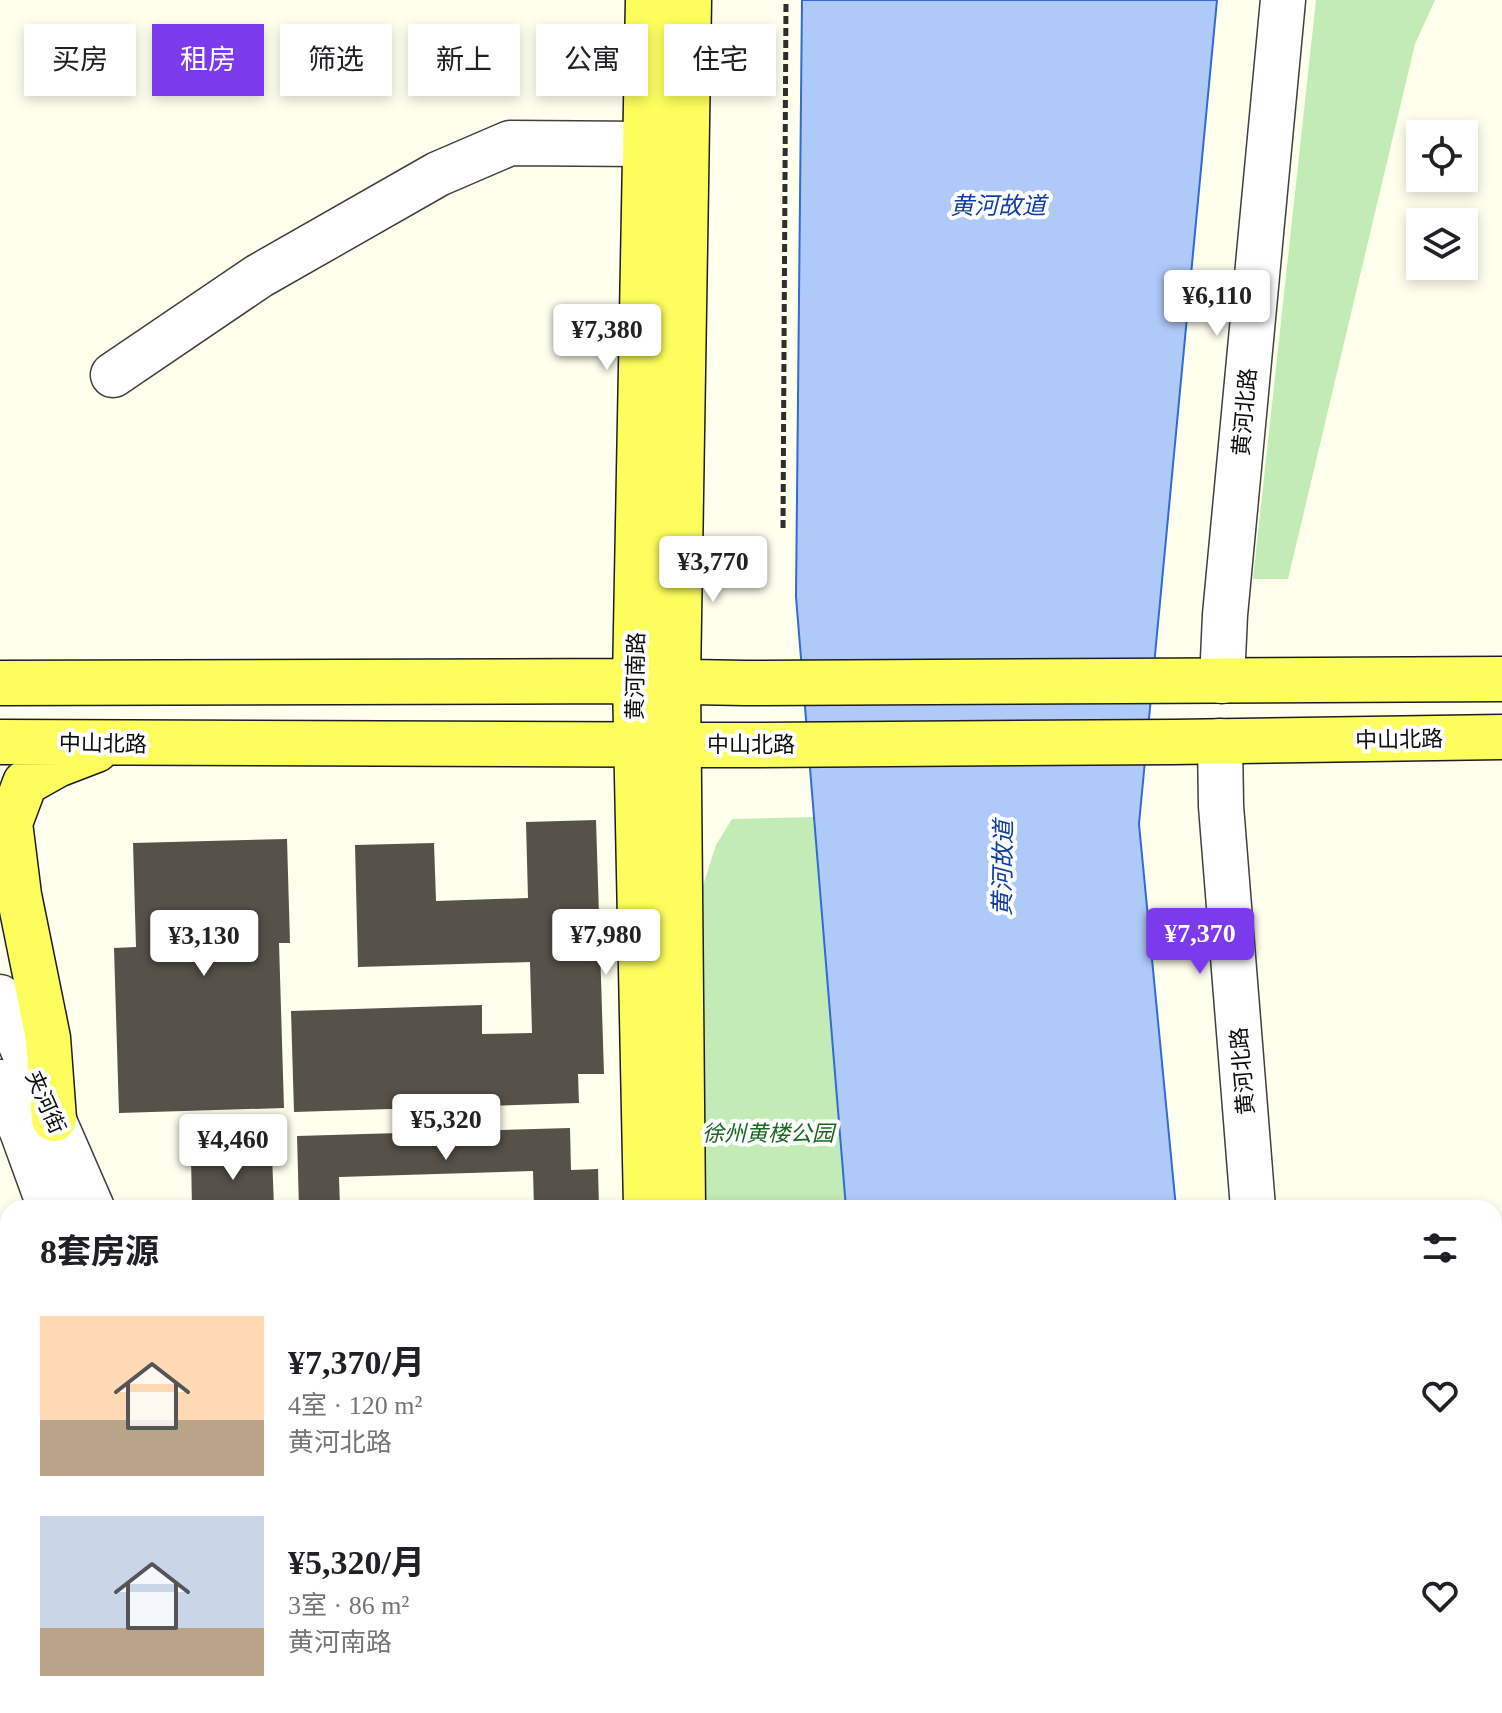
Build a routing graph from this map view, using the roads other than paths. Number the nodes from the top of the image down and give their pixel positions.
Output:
1 (648, 0) edge
2 (689, 0) edge
3 (1283, 0) edge
4 (645, 144) junction
5 (113, 375) dead end
6 (1502, 679) edge
7 (635, 681) junction
8 (678, 681) junction
9 (1201, 681) junction
10 (0, 683) edge
11 (1502, 737) edge
12 (1220, 741) junction
13 (0, 742) edge
14 (115, 744) junction
15 (635, 744) junction
16 (678, 744) junction
17 (0, 997) edge
18 (0, 1082) edge
19 (25, 1127) edge
20 (48, 1200) edge
21 (85, 1200) edge
22 (646, 1200) edge
23 (683, 1200) edge
24 (1252, 1200) edge

1 - 4 main road, 黄河南路
2 - 8 main road, 黄河南路
3 - 9 street, 黄河北路
4 - 5 street
4 - 7 main road, 黄河南路
6 - 9 main road
7 - 8 main road
7 - 10 main road
7 - 15 main road, 黄河南路
8 - 9 main road
8 - 16 main road, 黄河南路
11 - 12 main road, 中山北路
12 - 16 main road, 中山北路
12 - 24 street, 黄河北路
13 - 14 main road, 中山北路
14 - 15 main road, 中山北路
14 - 19 main road
15 - 16 main road, 中山北路
15 - 22 main road, 黄河南路
16 - 23 main road, 黄河南路
17 - 19 street, 夹河街
18 - 19 street, 夹河街
19 - 20 street, 夹河街
19 - 21 street, 夹河街

